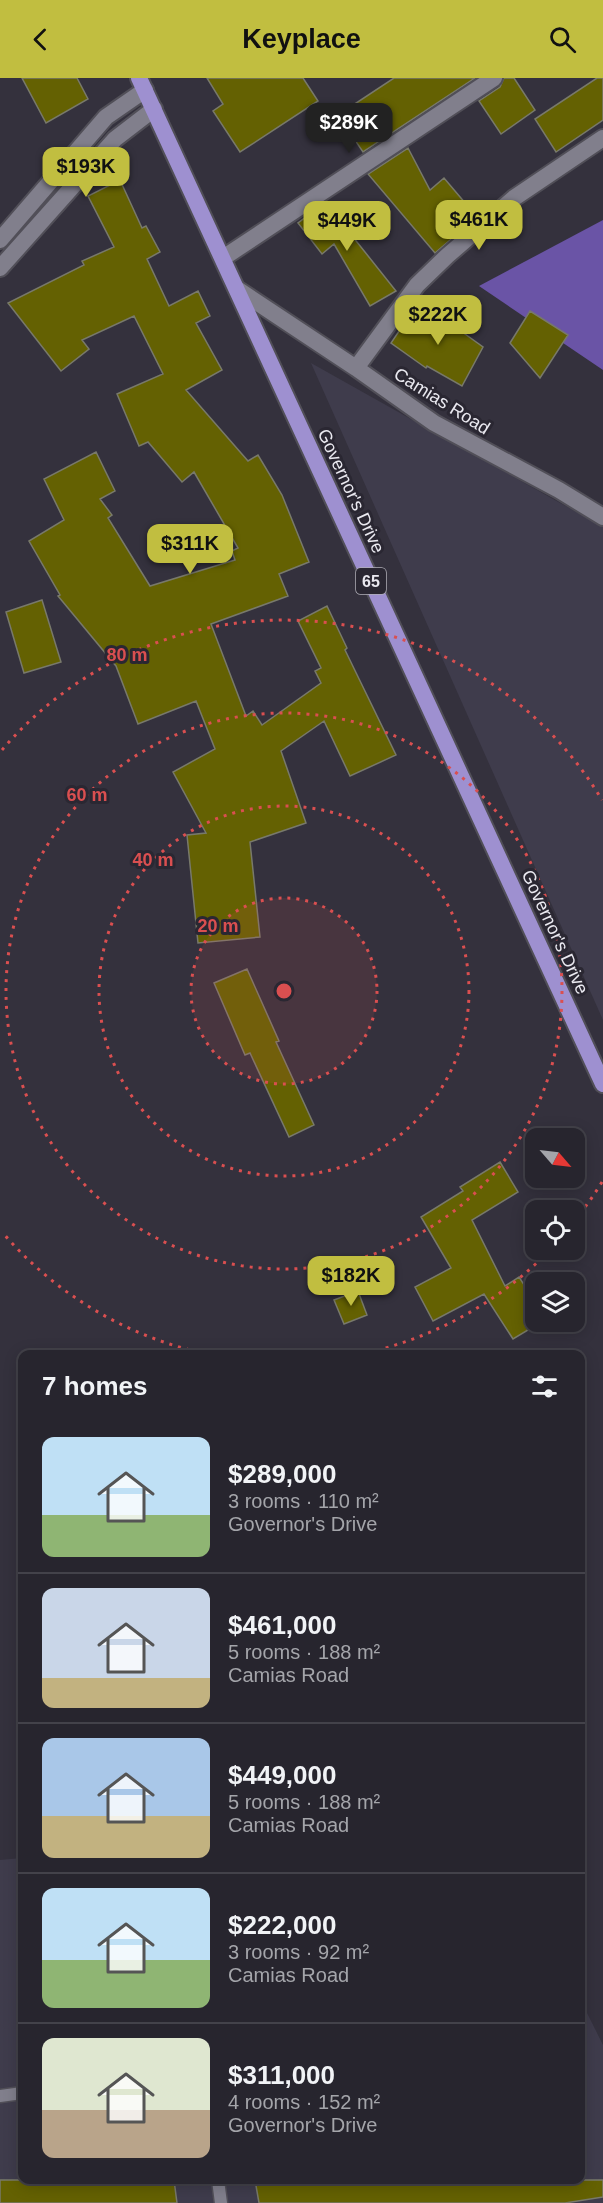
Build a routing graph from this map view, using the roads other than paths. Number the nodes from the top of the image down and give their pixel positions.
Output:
1 (494, 78) edge
2 (142, 84) edge
3 (154, 109) junction
4 (603, 138) edge
5 (0, 240) edge
6 (223, 258) junction
7 (0, 268) edge
8 (237, 289) junction
9 (356, 368) junction
10 (603, 517) edge
11 (603, 1084) edge
12 (18, 2094) edge
13 (0, 2096) edge
14 (219, 2184) edge
15 (221, 2203) edge

1 - 6 street
2 - 3 highway, Governor's Drive / 65
2 - 5 street
3 - 6 highway, Governor's Drive / 65
3 - 7 street
4 - 9 street
6 - 8 highway, Governor's Drive / 65
8 - 9 street, Camias Road
8 - 11 highway, Governor's Drive / 65
9 - 10 street, Camias Road
12 - 13 lane
14 - 15 lane

